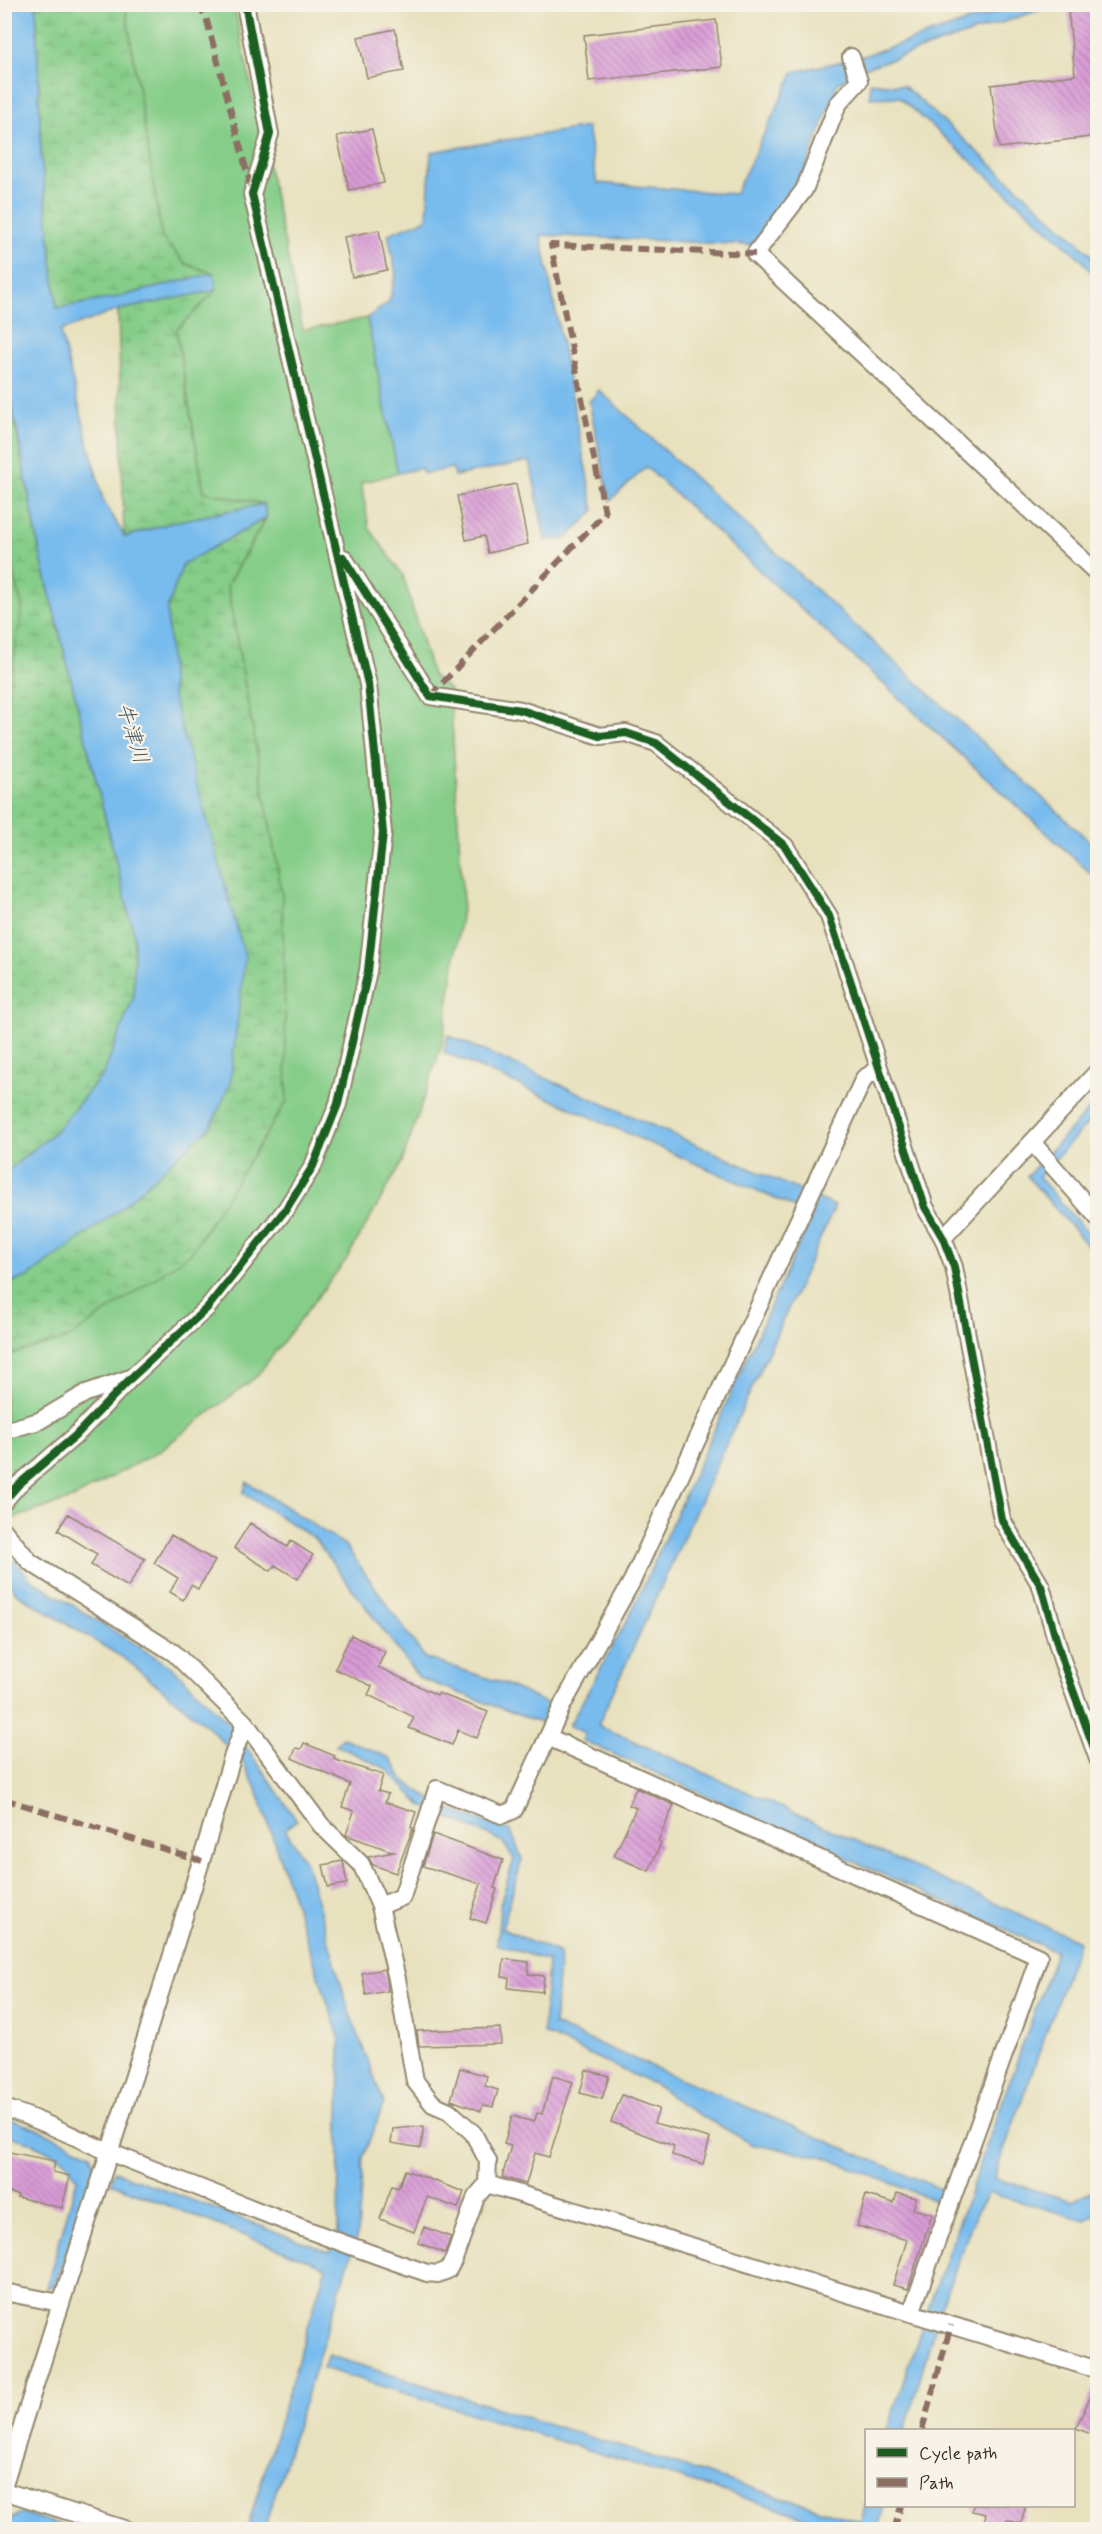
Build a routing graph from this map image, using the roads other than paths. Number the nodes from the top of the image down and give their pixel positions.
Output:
1 (245, 4) edge
2 (851, 57) dead end
3 (337, 547) junction
4 (1098, 574) edge
5 (879, 1069) junction
6 (1098, 1071) edge
7 (1037, 1148) junction
8 (1098, 1218) edge
9 (943, 1238) junction
10 (132, 1377) junction
11 (4, 1431) edge
12 (4, 1501) edge
13 (4, 1531) edge
14 (245, 1723) junction
15 (548, 1737) junction
16 (1098, 1759) edge
17 (380, 1906) junction
18 (4, 2108) edge
19 (110, 2152) junction
20 (487, 2184) junction
21 (4, 2292) edge
22 (60, 2303) junction
23 (916, 2314) junction
24 (1098, 2370) edge
25 (4, 2484) edge
26 (4, 2491) edge
27 (127, 2529) edge

1 - 3 street
2 - 4 street
3 - 5 street
3 - 10 street
5 - 9 street
5 - 15 street
6 - 7 street
7 - 8 street
7 - 9 street
9 - 16 street
10 - 11 street
10 - 12 street
13 - 14 street
14 - 17 street
14 - 19 street
15 - 17 street
15 - 23 street
17 - 20 street
18 - 19 street
19 - 20 street
19 - 22 street
20 - 23 street
21 - 22 street
22 - 25 street
23 - 24 street
26 - 27 street

